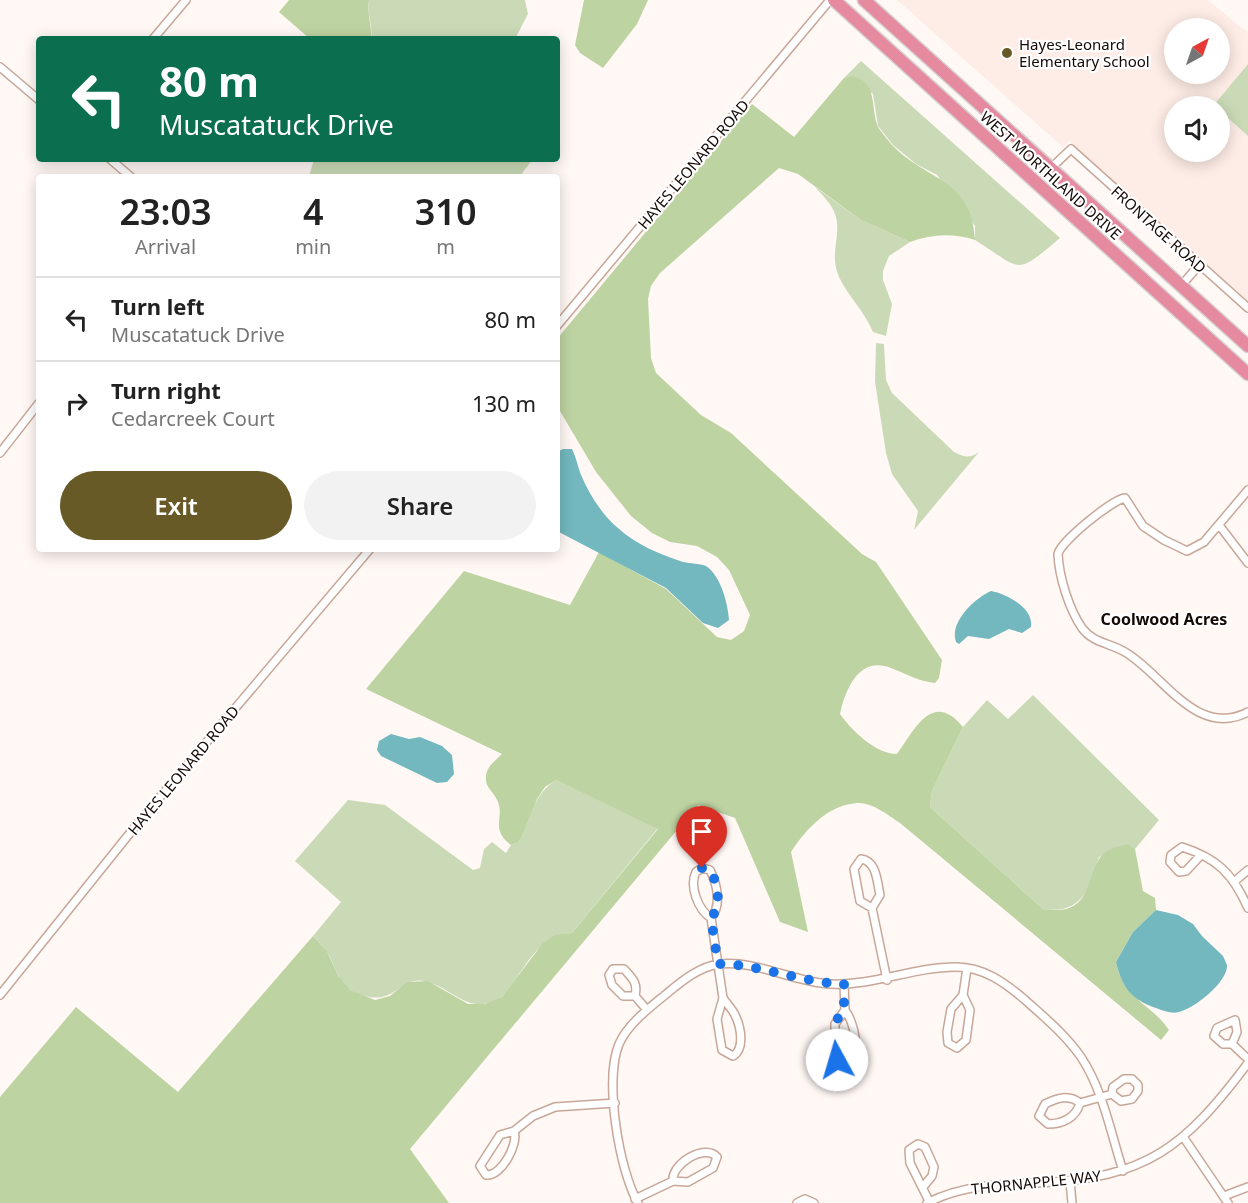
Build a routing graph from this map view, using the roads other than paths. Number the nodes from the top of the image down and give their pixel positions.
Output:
1 (186, 0) edge
2 (832, 0) edge
3 (864, 0) edge
4 (156, 36) edge
5 (0, 67) edge
6 (36, 97) edge
7 (114, 162) edge
8 (1051, 168) junction
9 (128, 174) edge
10 (1200, 265) junction
11 (1181, 286) junction
12 (1248, 308) edge
13 (560, 322) edge
14 (1248, 346) edge
15 (1248, 374) edge
16 (36, 407) edge
17 (0, 453) edge
18 (1248, 490) edge
19 (1218, 525) junction
20 (367, 552) edge
21 (1248, 562) edge
22 (1248, 712) edge
23 (1200, 856) dead end
24 (1248, 870) edge
25 (1235, 881) junction
26 (1246, 895) edge
27 (872, 908) junction
28 (1248, 908) edge
29 (711, 918) junction
30 (718, 964) junction
31 (967, 968) junction
32 (887, 980) junction
33 (844, 984) junction
34 (0, 994) edge
35 (963, 995) junction
36 (634, 996) junction
37 (723, 998) junction
38 (647, 1010) junction
39 (844, 1010) junction
40 (1232, 1044) dead end
41 (1248, 1062) edge
42 (1112, 1094) dead end
43 (1099, 1097) junction
44 (1080, 1103) junction
45 (615, 1104) junction
46 (514, 1131) junction
47 (1184, 1138) junction
48 (1123, 1171) junction
49 (673, 1180) junction
50 (1070, 1181) junction
51 (923, 1187) junction
52 (1248, 1187) edge
53 (1226, 1199) edge
54 (636, 1201) edge
55 (797, 1203) edge
56 (814, 1203) edge
57 (929, 1203) edge
58 (1072, 1203) edge

1 - 4 street
2 - 13 street, HAYES LEONARD ROAD
2 - 15 highway, WEST MORTHLAND DRIVE
3 - 8 highway, WEST MORTHLAND DRIVE
5 - 6 street
7 - 9 street
8 - 10 street, FRONTAGE ROAD
8 - 11 highway, WEST MORTHLAND DRIVE
10 - 11 street
10 - 12 street, FRONTAGE ROAD
11 - 14 highway, WEST MORTHLAND DRIVE
16 - 17 street
18 - 19 street
19 - 21 street
19 - 22 street
20 - 34 street, HAYES LEONARD ROAD
23 - 25 street
24 - 25 street
25 - 26 street
26 - 28 street
27 - 27 street
27 - 32 street
29 - 29 street
29 - 30 street
30 - 33 street
30 - 37 street
30 - 38 street
31 - 32 street
31 - 35 street
31 - 43 street
32 - 33 street
33 - 39 street
35 - 35 street
36 - 36 street
36 - 38 street
37 - 37 street
38 - 45 street
39 - 39 street
40 - 41 street
41 - 47 street, THORNAPPLE WAY
42 - 43 street
43 - 44 street
43 - 48 street
44 - 44 street
45 - 46 street
45 - 54 street
46 - 46 street
47 - 48 street, THORNAPPLE WAY
47 - 53 street
48 - 50 street, THORNAPPLE WAY
49 - 49 street
49 - 54 street
50 - 57 street, THORNAPPLE WAY
50 - 58 street
51 - 51 street
51 - 57 street
52 - 53 street
55 - 56 street

